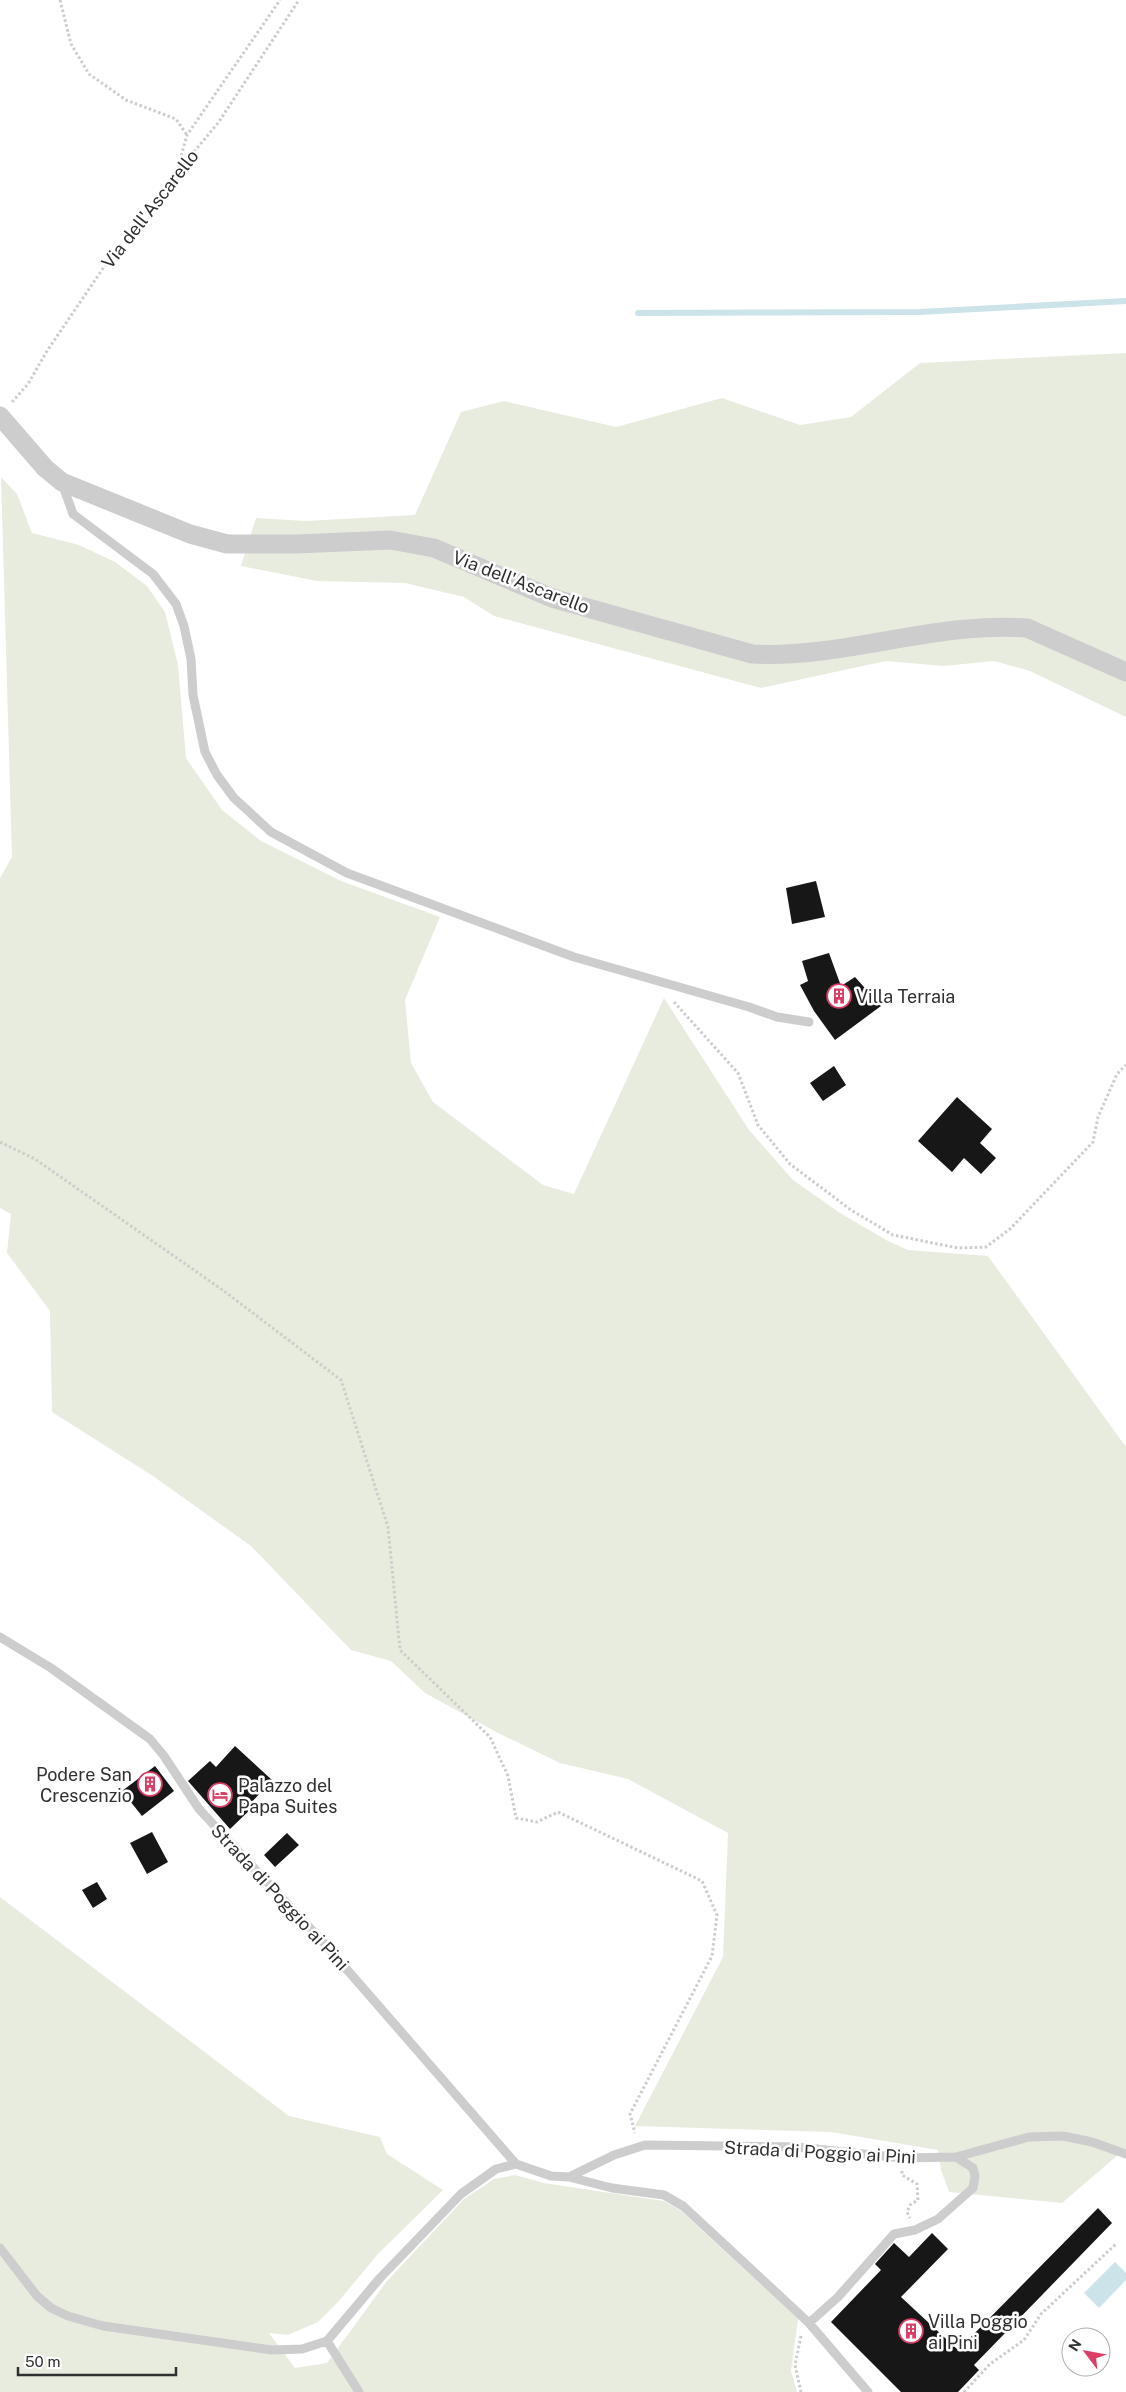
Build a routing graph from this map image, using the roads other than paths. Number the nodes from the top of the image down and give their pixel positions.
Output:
1 (3, 413) edge
2 (62, 482) junction
3 (1126, 672) edge
4 (809, 1022) dead end
5 (0, 1637) edge
6 (1126, 2154) edge
7 (956, 2157) junction
8 (516, 2164) junction
9 (569, 2177) junction
10 (0, 2248) edge
11 (805, 2320) junction
12 (327, 2342) junction
13 (864, 2391) edge
14 (359, 2392) edge

1 - 2 street, Via dell'Ascarello
2 - 3 street, Via dell'Ascarello
2 - 4 lane
5 - 8 lane, Strada di Poggio ai Pini
6 - 7 lane, Strada di Poggio ai Pini
7 - 9 lane, Strada di Poggio ai Pini
7 - 11 lane
8 - 9 lane
8 - 12 lane
9 - 11 lane
10 - 12 lane
11 - 13 lane
12 - 14 lane

